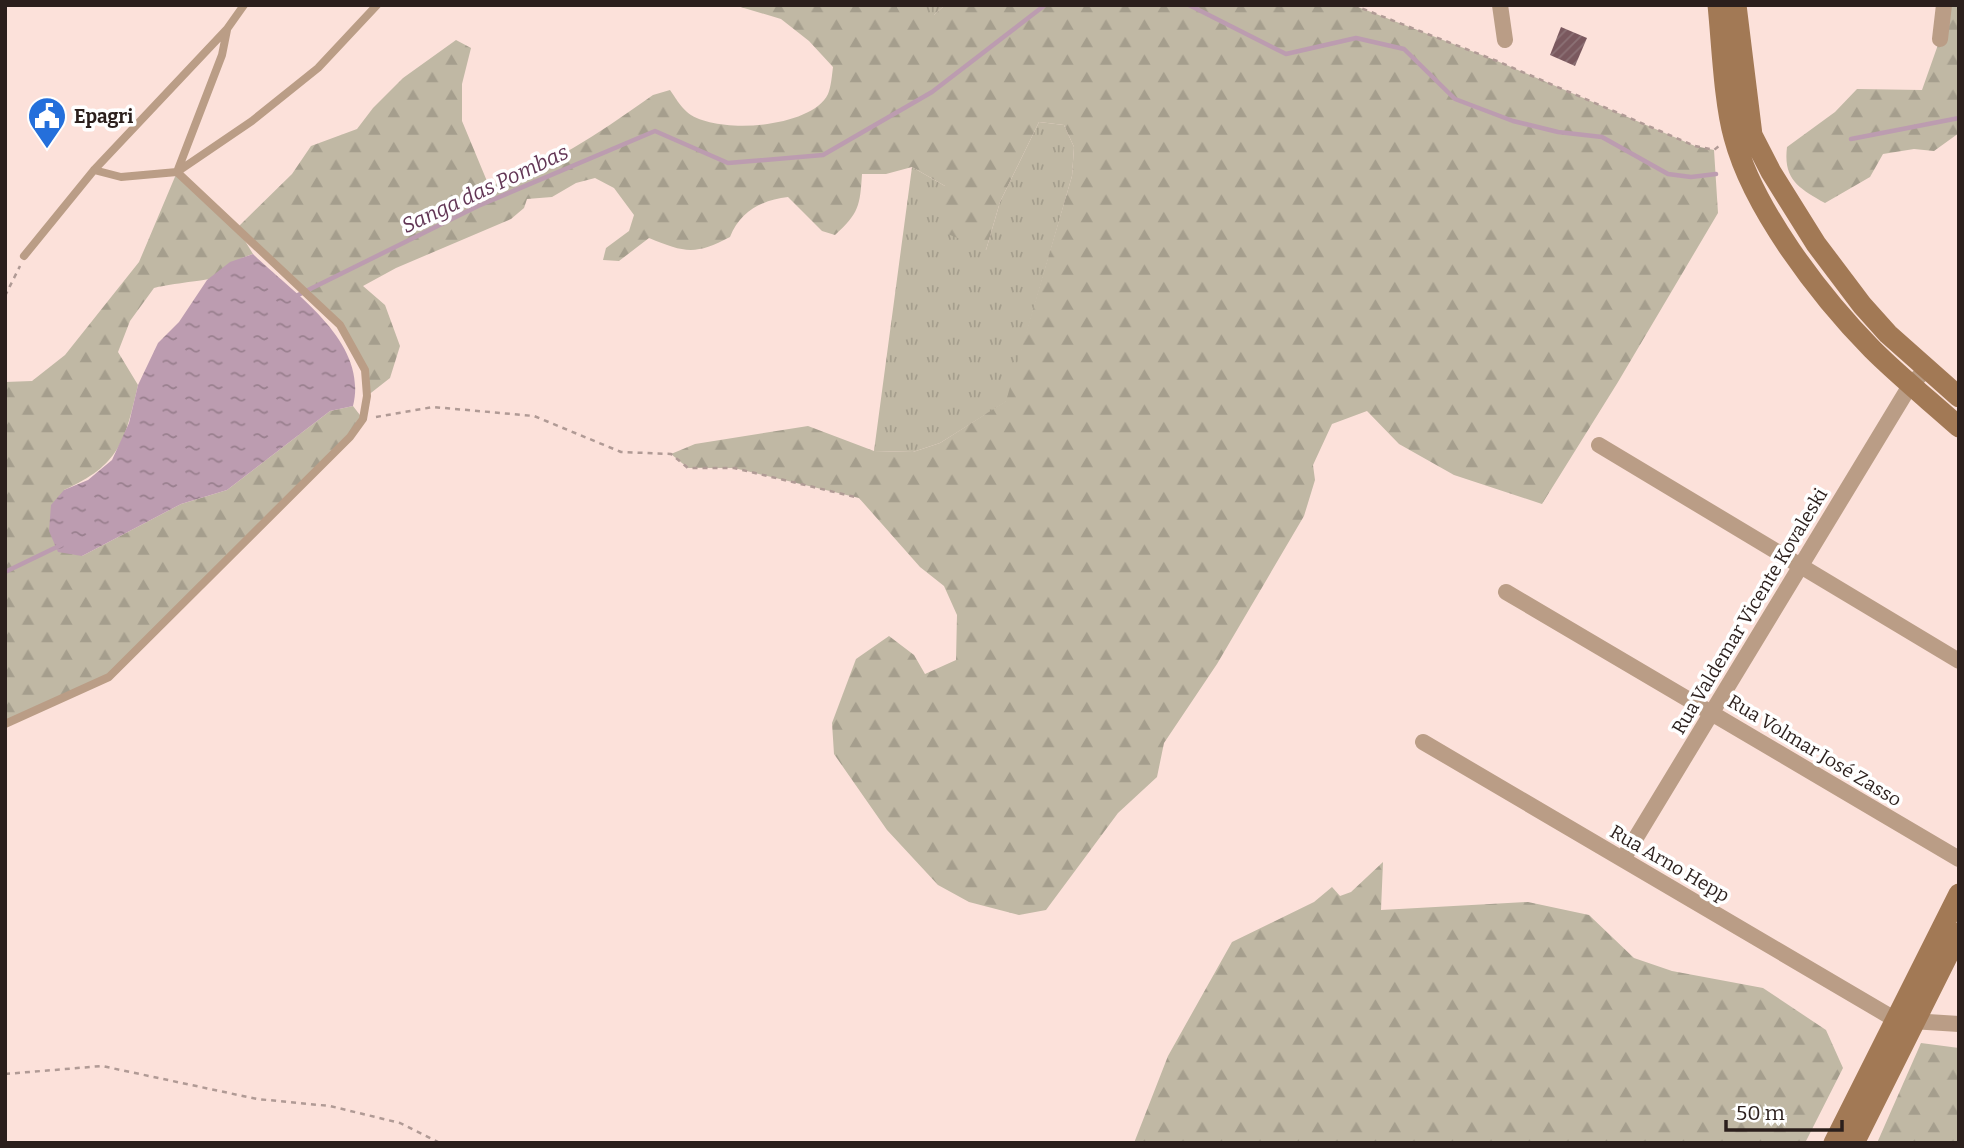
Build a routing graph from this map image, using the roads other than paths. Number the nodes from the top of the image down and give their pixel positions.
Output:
1 (244, 5) edge
2 (377, 5) edge
3 (1500, 5) edge
4 (1718, 5) edge
5 (1736, 5) edge
6 (1944, 5) edge
7 (227, 29) junction
8 (1940, 38) dead end
9 (1504, 40) dead end
10 (1743, 136) junction
11 (94, 170) junction
12 (177, 172) junction
13 (24, 256) road end
14 (1927, 369) junction
15 (1911, 384) junction
16 (1959, 397) edge
17 (1959, 427) edge
18 (1599, 445) dead end
19 (1801, 566) junction
20 (1506, 592) dead end
21 (1959, 661) edge
22 (1711, 713) junction
23 (5, 724) edge
24 (1423, 742) dead end
25 (1623, 859) junction
26 (1959, 859) edge
27 (1959, 894) edge
28 (1959, 933) edge
29 (1906, 1021) junction
30 (1959, 1024) edge
31 (1833, 1143) edge
32 (1854, 1143) edge

1 - 7 lane
2 - 12 lane
3 - 9 street
4 - 10 street
5 - 10 street
6 - 8 street
7 - 11 lane
7 - 12 lane
10 - 14 street
10 - 15 street
11 - 12 lane
11 - 13 lane
12 - 23 lane
14 - 15 street, Rua Valdemar Vicente Kovaleski
14 - 16 street
15 - 17 street
15 - 19 street, Rua Valdemar Vicente Kovaleski
18 - 19 street
19 - 21 street
19 - 22 street, Rua Valdemar Vicente Kovaleski
20 - 22 street, Rua Volmar José Zasso
22 - 25 street, Rua Valdemar Vicente Kovaleski
22 - 26 street, Rua Volmar José Zasso
24 - 25 street, Rua Arno Hepp
25 - 29 street, Rua Arno Hepp
27 - 29 street
28 - 29 street
29 - 30 street
29 - 31 street
29 - 32 street

